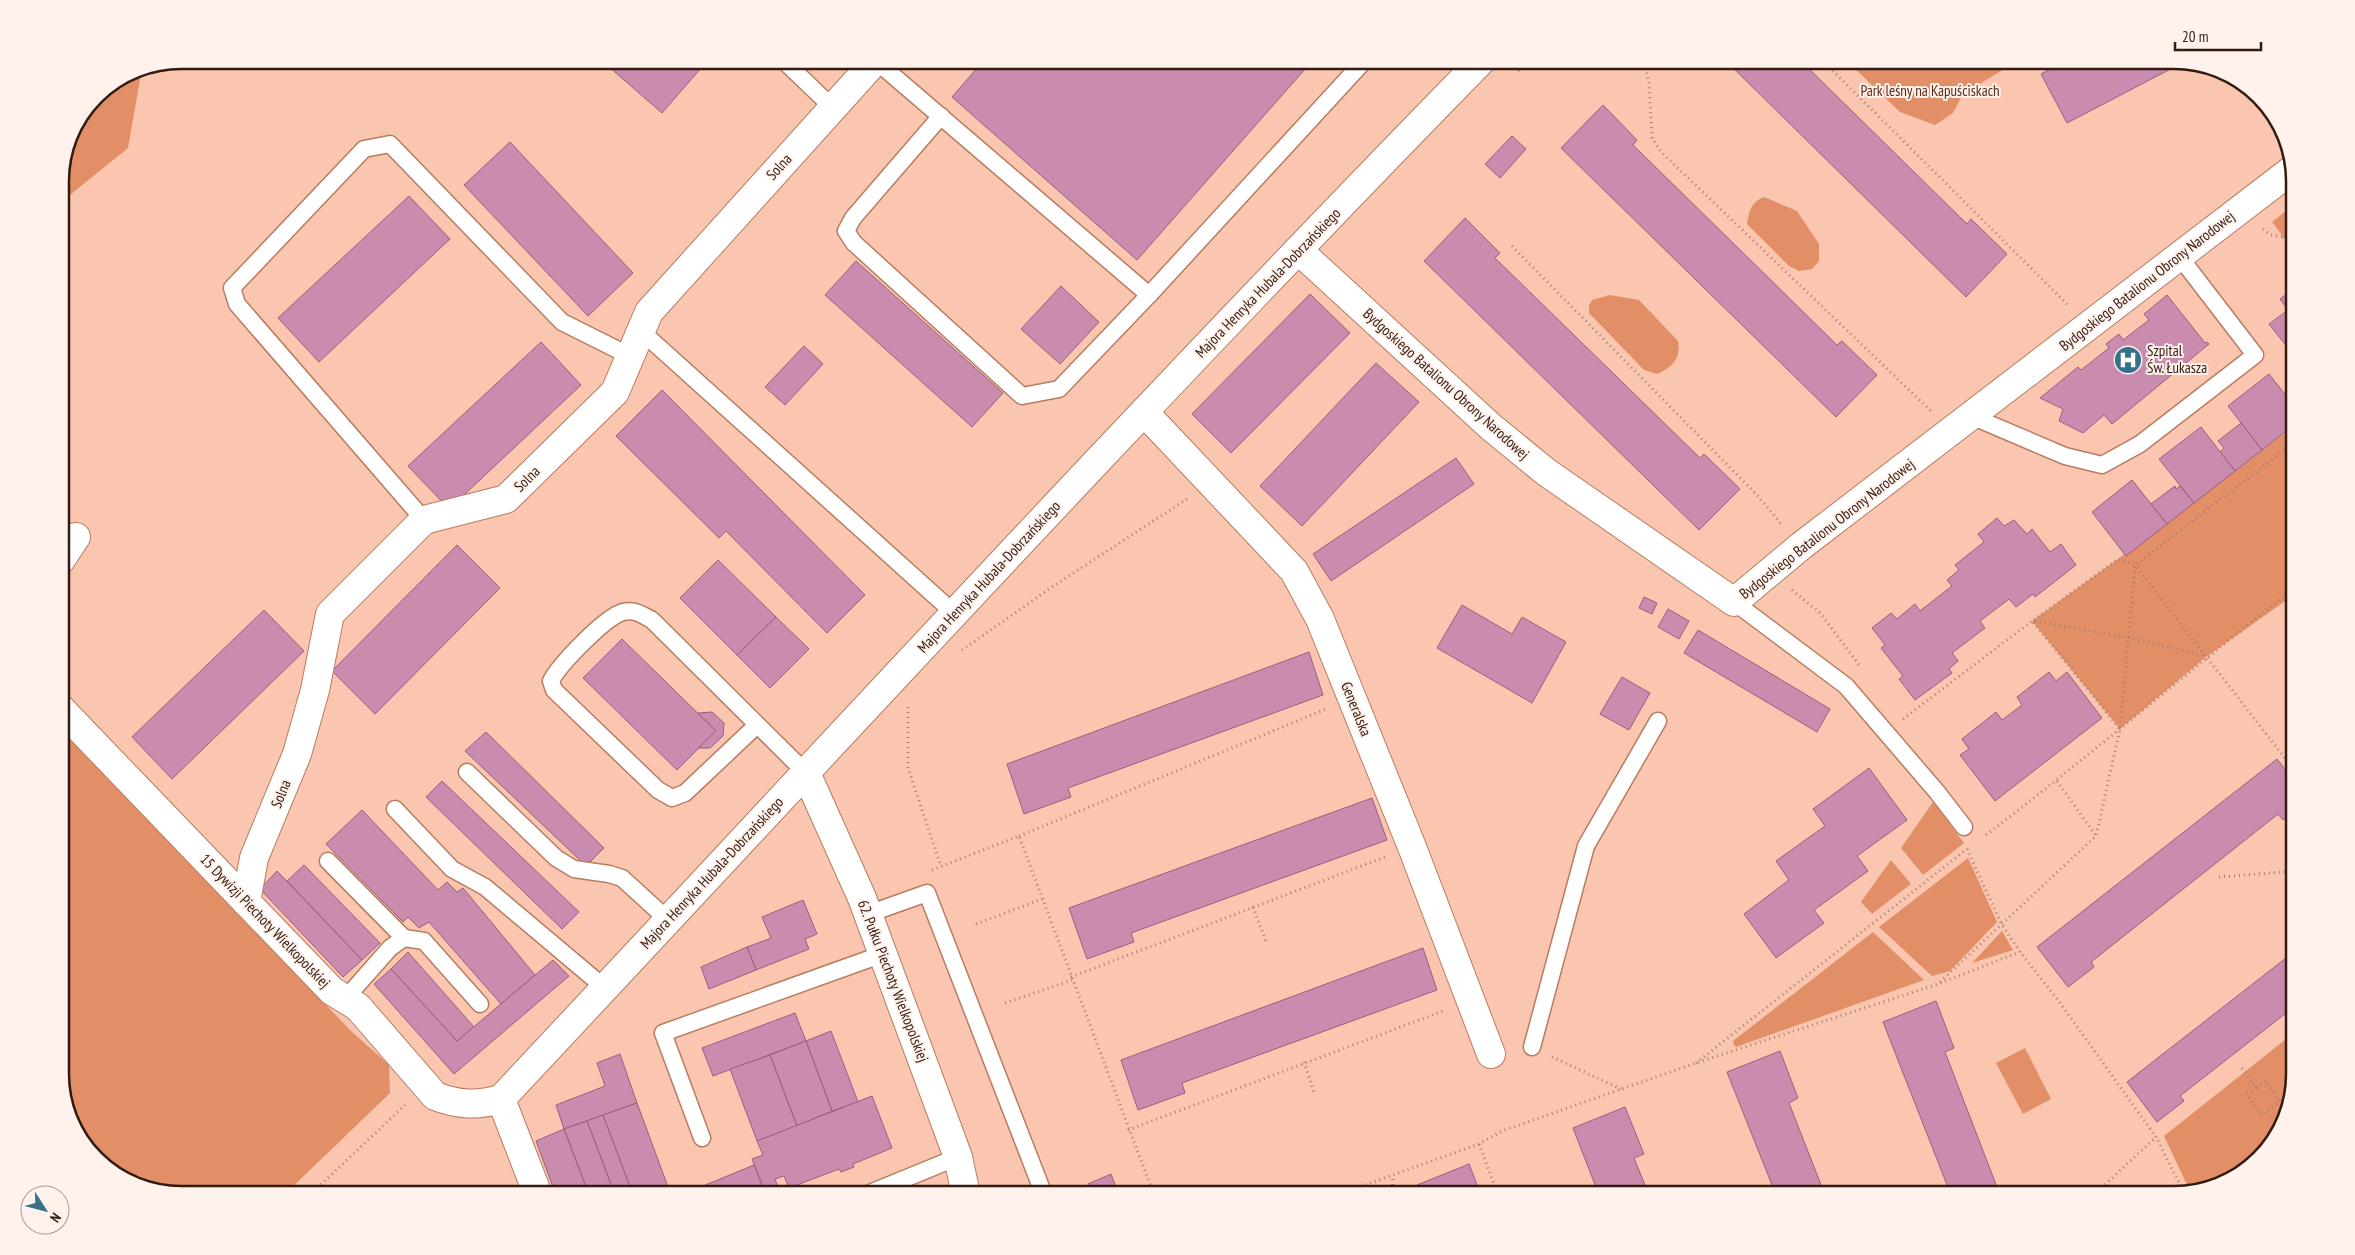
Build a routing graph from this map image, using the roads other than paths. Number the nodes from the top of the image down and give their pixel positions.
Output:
1 (792, 69) edge
2 (868, 69) edge
3 (886, 69) edge
4 (1357, 69) edge
5 (1473, 69) edge
6 (833, 108) junction
7 (941, 116) junction
8 (2286, 174) edge
9 (1298, 250) junction
10 (2179, 256) junction
11 (1149, 295) junction
12 (641, 331) junction
13 (630, 356) junction
14 (1144, 412) junction
15 (1961, 423) junction
16 (424, 520) junction
17 (76, 537) dead end
18 (69, 547) edge
19 (1734, 602) junction
20 (954, 613) junction
21 (69, 717) edge
22 (1658, 721) dead end
23 (757, 725) junction
24 (466, 772) dead end
25 (806, 773) junction
26 (395, 810) dead end
27 (1964, 827) dead end
28 (328, 862) dead end
29 (246, 902) junction
30 (868, 914) junction
31 (668, 920) junction
32 (404, 938) junction
33 (883, 954) junction
34 (605, 988) junction
35 (345, 999) junction
36 (480, 1004) dead end
37 (1532, 1047) road end
38 (1491, 1054) dead end
39 (501, 1099) junction
40 (702, 1138) dead end
41 (958, 1157) junction
42 (535, 1186) edge
43 (887, 1186) edge
44 (964, 1186) edge
45 (1041, 1186) edge

1 - 6 lane
2 - 6 street, Solna
3 - 7 lane
4 - 11 lane
5 - 9 street, Majora Henryka Hubala-Dobrzańskiego
6 - 12 street, Solna
7 - 11 lane
7 - 11 lane
8 - 10 street, Bydgoskiego Batalionu Obrony Narodowej
9 - 14 street, Majora Henryka Hubala-Dobrzańskiego
9 - 19 street, Bydgoskiego Batalionu Obrony Narodowej
10 - 15 street, Bydgoskiego Batalionu Obrony Narodowej
10 - 15 lane
12 - 13 street, Solna
12 - 20 lane
13 - 16 street, Solna
13 - 16 lane
14 - 20 street, Majora Henryka Hubala-Dobrzańskiego
14 - 38 street, Generalska
15 - 19 street, Bydgoskiego Batalionu Obrony Narodowej
16 - 29 street, Solna
17 - 18 street
19 - 27 lane
20 - 25 street, Majora Henryka Hubala-Dobrzańskiego
21 - 29 street, 15 Dywizji Piechoty Wielkopolskiej
22 - 37 lane
23 - 23 lane
23 - 25 lane
24 - 31 lane
25 - 30 street, 62. Pułku Piechoty Wielkopolskiej
25 - 31 street, Majora Henryka Hubala-Dobrzańskiego
26 - 34 lane
28 - 32 lane
29 - 35 street, 15 Dywizji Piechoty Wielkopolskiej
30 - 33 street, 62. Pułku Piechoty Wielkopolskiej
30 - 45 lane
31 - 34 street, Majora Henryka Hubala-Dobrzańskiego
32 - 35 lane
32 - 36 lane
33 - 40 lane
33 - 41 street, 62. Pułku Piechoty Wielkopolskiej
34 - 39 street, Majora Henryka Hubala-Dobrzańskiego
35 - 39 street, 15 Dywizji Piechoty Wielkopolskiej
39 - 42 street
41 - 43 lane
41 - 44 street, 62. Pułku Piechoty Wielkopolskiej

